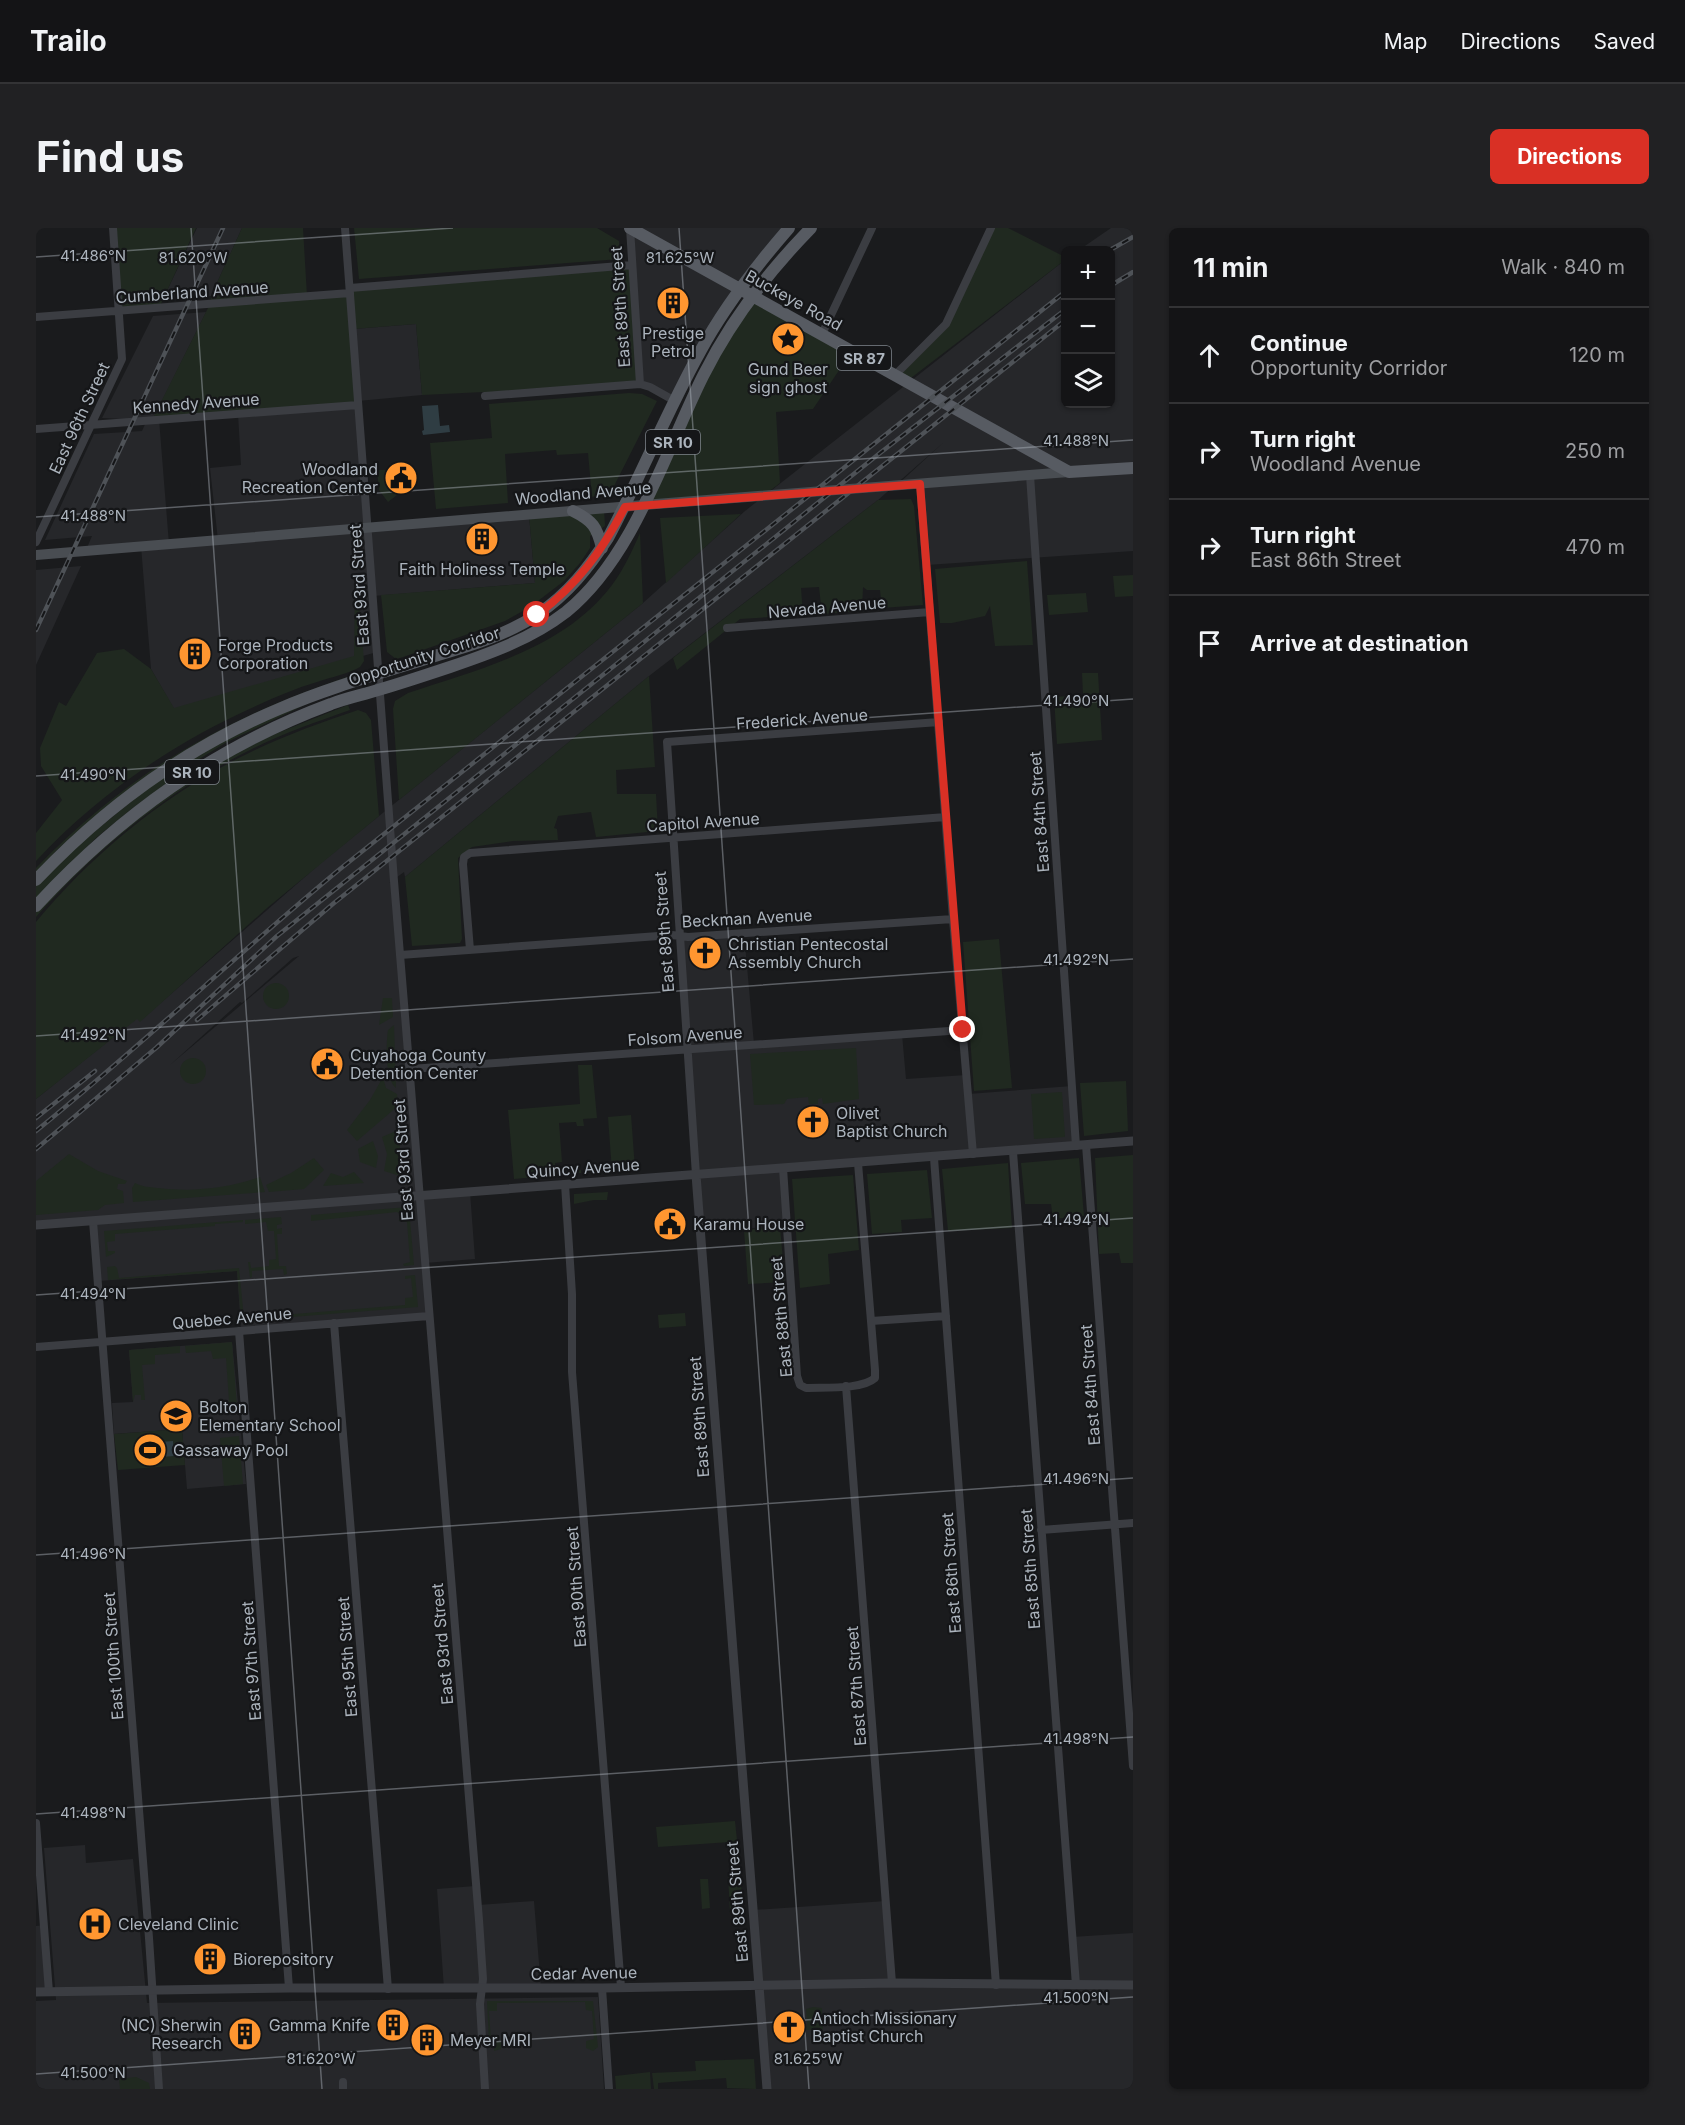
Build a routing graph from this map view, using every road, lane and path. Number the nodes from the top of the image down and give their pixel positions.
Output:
1 (113, 228) edge
2 (345, 228) edge
3 (630, 228) edge
4 (789, 228) edge
5 (811, 228) edge
6 (873, 228) edge
7 (989, 229) edge
8 (632, 265) junction
9 (740, 289) junction
10 (350, 291) junction
11 (754, 297) junction
12 (118, 311) junction
13 (36, 317) edge
14 (822, 334) junction
15 (901, 378) junction
16 (640, 384) junction
17 (485, 396) dead end
18 (675, 401) junction
19 (358, 405) junction
20 (90, 424) junction
21 (36, 429) edge
22 (1133, 468) edge
23 (1069, 472) junction
24 (1030, 475) junction
25 (920, 484) junction
26 (644, 505) junction
27 (625, 507) junction
28 (573, 511) junction
29 (368, 528) junction
30 (36, 542) edge
31 (602, 548) junction
32 (36, 555) edge
33 (930, 612) junction
34 (727, 628) dead end
35 (379, 675) junction
36 (380, 690) junction
37 (939, 722) junction
38 (667, 742) joint
39 (946, 817) junction
40 (672, 838) junction
41 (36, 880) edge
42 (36, 906) edge
43 (953, 919) junction
44 (679, 936) junction
45 (470, 950) junction
46 (400, 955) junction
47 (963, 1030) junction
48 (687, 1049) junction
49 (410, 1069) junction
50 (1133, 1141) edge
51 (1081, 1146) junction
52 (1013, 1152) junction
53 (973, 1154) junction
54 (934, 1158) junction
55 (858, 1163) junction
56 (783, 1168) junction
57 (696, 1175) junction
58 (565, 1184) junction
59 (419, 1196) junction
60 (93, 1221) junction
61 (36, 1226) edge
62 (429, 1316) junction
63 (945, 1316) junction
64 (871, 1321) junction
65 (333, 1323) junction
66 (239, 1331) junction
67 (102, 1342) junction
68 (36, 1347) edge
69 (846, 1386) junction
70 (1133, 1523) edge
71 (1114, 1525) junction
72 (1041, 1530) junction
73 (1133, 1766) edge
74 (36, 1822) edge
75 (892, 1983) junction
76 (996, 1985) junction
77 (1076, 1985) junction
78 (1133, 1985) edge
79 (760, 1986) junction
80 (621, 1987) junction
81 (289, 1988) junction
82 (602, 1988) junction
83 (388, 1989) junction
84 (482, 1989) junction
85 (152, 1991) junction
86 (36, 1992) edge
87 (49, 1992) junction
88 (159, 2089) edge
89 (485, 2089) edge
90 (609, 2089) edge
91 (767, 2089) edge

1 - 12 street, East 96th Street
2 - 10 street, East 93rd Street
3 - 8 street, East 89th Street
3 - 9 main road, Buckeye Road / SR 87
4 - 9 main road, Opportunity Corridor / SR 10
5 - 11 main road, Opportunity Corridor / SR 10
6 - 14 street
7 - 15 street
8 - 10 street, Cumberland Avenue
8 - 16 street, East 89th Street
9 - 11 main road, Buckeye Road / SR 87
9 - 18 main road, Opportunity Corridor / SR 10
10 - 12 street, Cumberland Avenue
10 - 19 street, East 93rd Street
11 - 14 main road, Buckeye Road / SR 87
11 - 26 main road, Opportunity Corridor / SR 10
12 - 13 street, Cumberland Avenue
12 - 20 street, East 96th Street
14 - 15 main road, Buckeye Road / SR 87
15 - 23 main road, Buckeye Road / SR 87
16 - 17 street
16 - 18 street
18 - 27 main road, Opportunity Corridor / SR 10
19 - 20 street, Kennedy Avenue
19 - 29 street, East 93rd Street
20 - 21 street, Kennedy Avenue
20 - 30 street, East 96th Street
22 - 23 main road, Woodland Avenue
23 - 24 main road, Woodland Avenue
24 - 25 main road, Woodland Avenue
24 - 51 street, East 84th Street
25 - 26 main road, Woodland Avenue
25 - 33 street
26 - 27 main road, Woodland Avenue
26 - 36 main road, Opportunity Corridor / SR 10
27 - 28 main road, Woodland Avenue
27 - 31 main road, Opportunity Corridor / SR 10
28 - 29 main road, Woodland Avenue
28 - 31 main road
29 - 32 main road, Woodland Avenue
29 - 35 street, East 93rd Street
31 - 35 main road, Opportunity Corridor / SR 10
33 - 34 street, Nevada Avenue
33 - 37 street
35 - 36 street, East 93rd Street
35 - 41 main road, Opportunity Corridor / SR 10
36 - 42 main road, Opportunity Corridor / SR 10
36 - 46 street, East 93rd Street
37 - 38 street, Frederick Avenue
37 - 39 street
38 - 40 street, East 89th Street
39 - 40 street, Capitol Avenue
39 - 43 street
40 - 44 street, East 89th Street
40 - 45 street, Capitol Avenue
43 - 44 street, Beckman Avenue
43 - 47 street
44 - 45 street, Beckman Avenue
44 - 48 street, East 89th Street
45 - 46 street, Beckman Avenue
46 - 49 street, East 93rd Street
47 - 48 street, Folsom Avenue
47 - 53 street
48 - 49 street, Folsom Avenue
48 - 57 street, East 89th Street
49 - 59 street, East 93rd Street
50 - 51 street, Quincy Avenue
51 - 52 street, Quincy Avenue
51 - 71 street, East 84th Street
52 - 53 street, Quincy Avenue
52 - 72 street, East 85th Street
53 - 54 street, Quincy Avenue
54 - 55 street, Quincy Avenue
54 - 63 street, East 86th Street
55 - 56 street, Quincy Avenue
55 - 64 street
56 - 57 street, Quincy Avenue
56 - 69 street, East 88th Street
57 - 58 street, Quincy Avenue
57 - 79 street, East 89th Street
58 - 59 street, Quincy Avenue
58 - 80 street, East 90th Street
59 - 60 street, Quincy Avenue
59 - 62 street, East 93rd Street
60 - 61 street, Quincy Avenue
60 - 67 street, East 100th Street
62 - 65 street, Quebec Avenue
62 - 84 street, East 93rd Street
63 - 64 street
63 - 76 street, East 86th Street
64 - 69 street
65 - 66 street, Quebec Avenue
65 - 83 street, East 95th Street
66 - 67 street, Quebec Avenue
66 - 81 street, East 97th Street
67 - 68 street, Quebec Avenue
67 - 85 street, East 100th Street
69 - 75 street, East 87th Street
70 - 71 street
71 - 72 street
71 - 73 street, East 84th Street
72 - 77 street, East 85th Street
74 - 87 street
75 - 76 street, Cedar Avenue
75 - 79 street, Cedar Avenue
76 - 77 street, Cedar Avenue
77 - 78 street, Cedar Avenue
79 - 80 street, Cedar Avenue
79 - 91 street, East 89th Street
80 - 82 street, Cedar Avenue
81 - 83 street, Cedar Avenue
81 - 85 street, Cedar Avenue
82 - 84 street, Cedar Avenue
82 - 90 street
83 - 84 street, Cedar Avenue
84 - 89 street, East 93rd Street
85 - 87 street, Cedar Avenue
85 - 88 street, East 100th Street
86 - 87 street, Cedar Avenue

